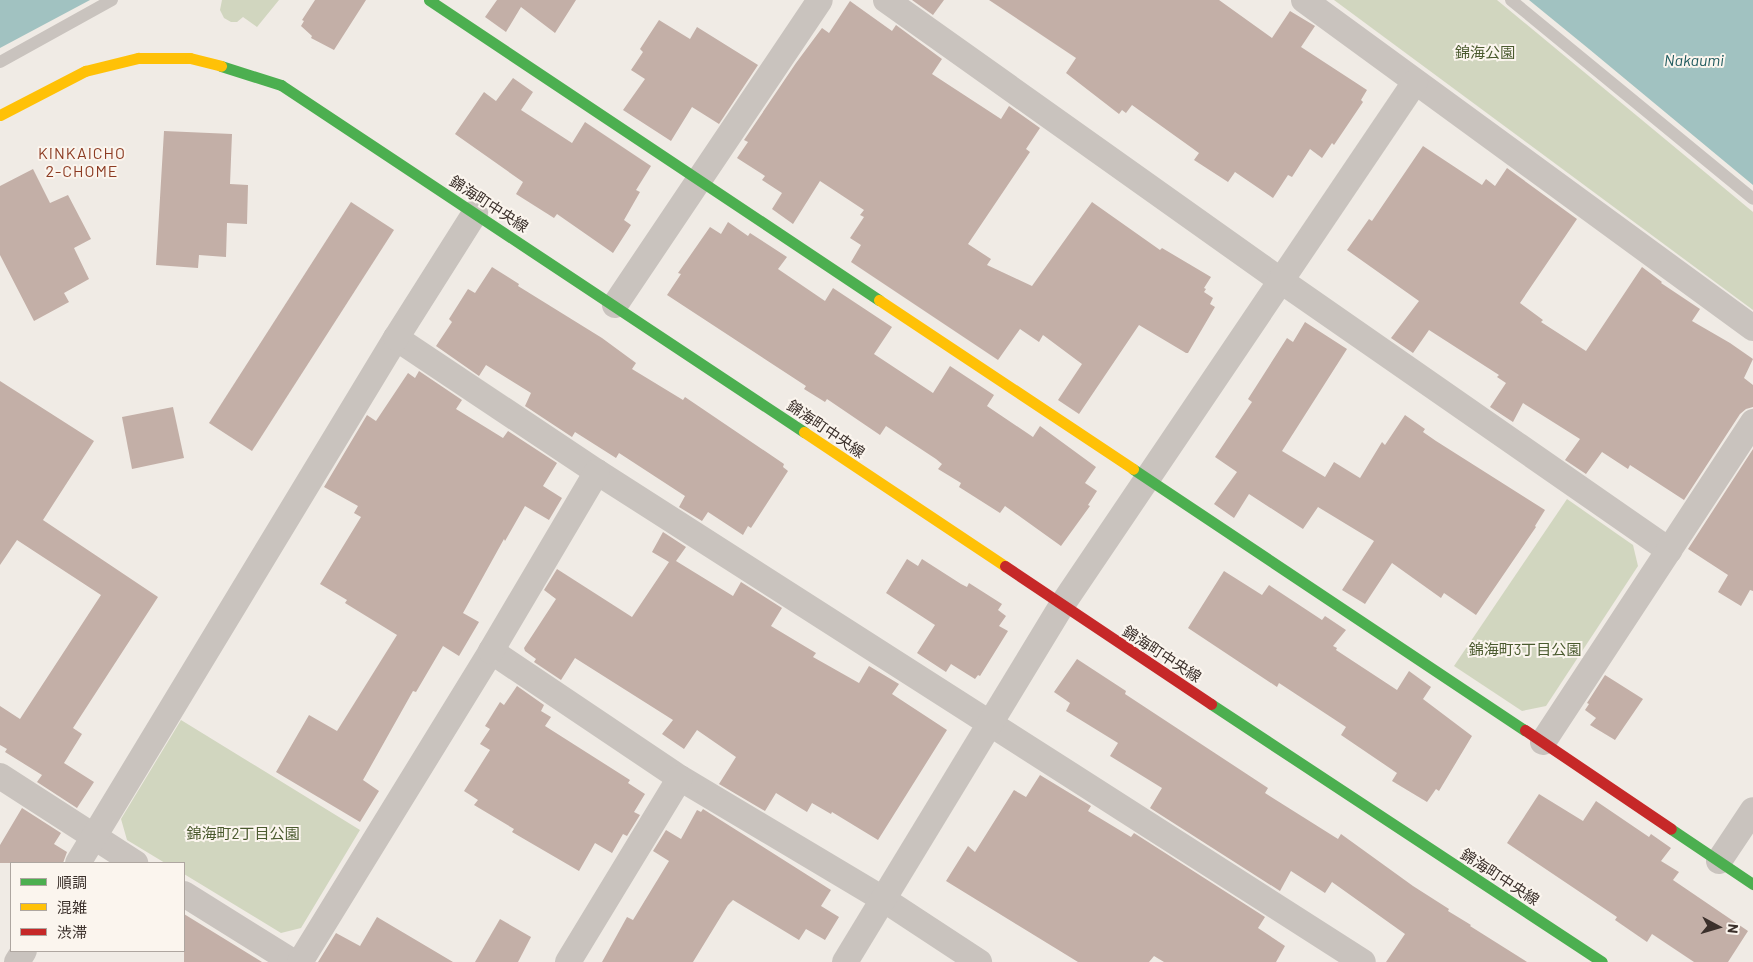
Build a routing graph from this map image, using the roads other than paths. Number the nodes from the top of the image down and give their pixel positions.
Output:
1 (112, 0) edge
2 (429, 0) edge
3 (820, 0) edge
4 (886, 0) edge
5 (1304, 0) edge
6 (1511, 0) edge
7 (0, 62) edge
8 (1415, 82) junction
9 (0, 115) edge
10 (699, 178) junction
11 (1753, 199) edge
12 (475, 213) junction
13 (1280, 280) junction
14 (615, 305) junction
15 (1753, 328) edge
16 (396, 338) junction
17 (1753, 422) edge
18 (597, 472) junction
19 (1147, 480) junction
20 (1669, 550) junction
21 (1062, 606) junction
22 (491, 651) junction
23 (991, 723) junction
24 (1543, 742) junction
25 (0, 776) edge
26 (680, 778) junction
27 (1753, 810) edge
28 (94, 838) junction
29 (1718, 861) junction
30 (79, 862) edge
31 (133, 862) edge
32 (1753, 884) edge
33 (185, 895) edge
34 (883, 900) junction
35 (293, 962) edge
36 (300, 962) edge
37 (568, 962) edge
38 (845, 962) edge
39 (979, 962) edge
40 (1362, 962) edge
41 (1602, 962) edge

1 - 7 lane
2 - 10 street
3 - 10 street
4 - 13 street
5 - 8 street
6 - 11 lane
8 - 13 street
8 - 15 street
9 - 12 street, 錦海町中央線
10 - 14 street
10 - 19 street
12 - 14 street, 錦海町中央線
12 - 16 street
13 - 19 street
13 - 20 street
14 - 21 street, 錦海町中央線
16 - 18 street
16 - 28 street
17 - 20 street
18 - 22 street
18 - 23 street
19 - 21 street
19 - 24 street
20 - 24 street
21 - 23 street
21 - 41 street, 錦海町中央線
22 - 26 street
22 - 36 street
23 - 34 street
23 - 40 street
24 - 29 street
25 - 28 street
26 - 34 street
26 - 37 street
27 - 29 street
28 - 30 street
28 - 31 street
29 - 32 street
33 - 35 street
34 - 38 street
34 - 39 street

